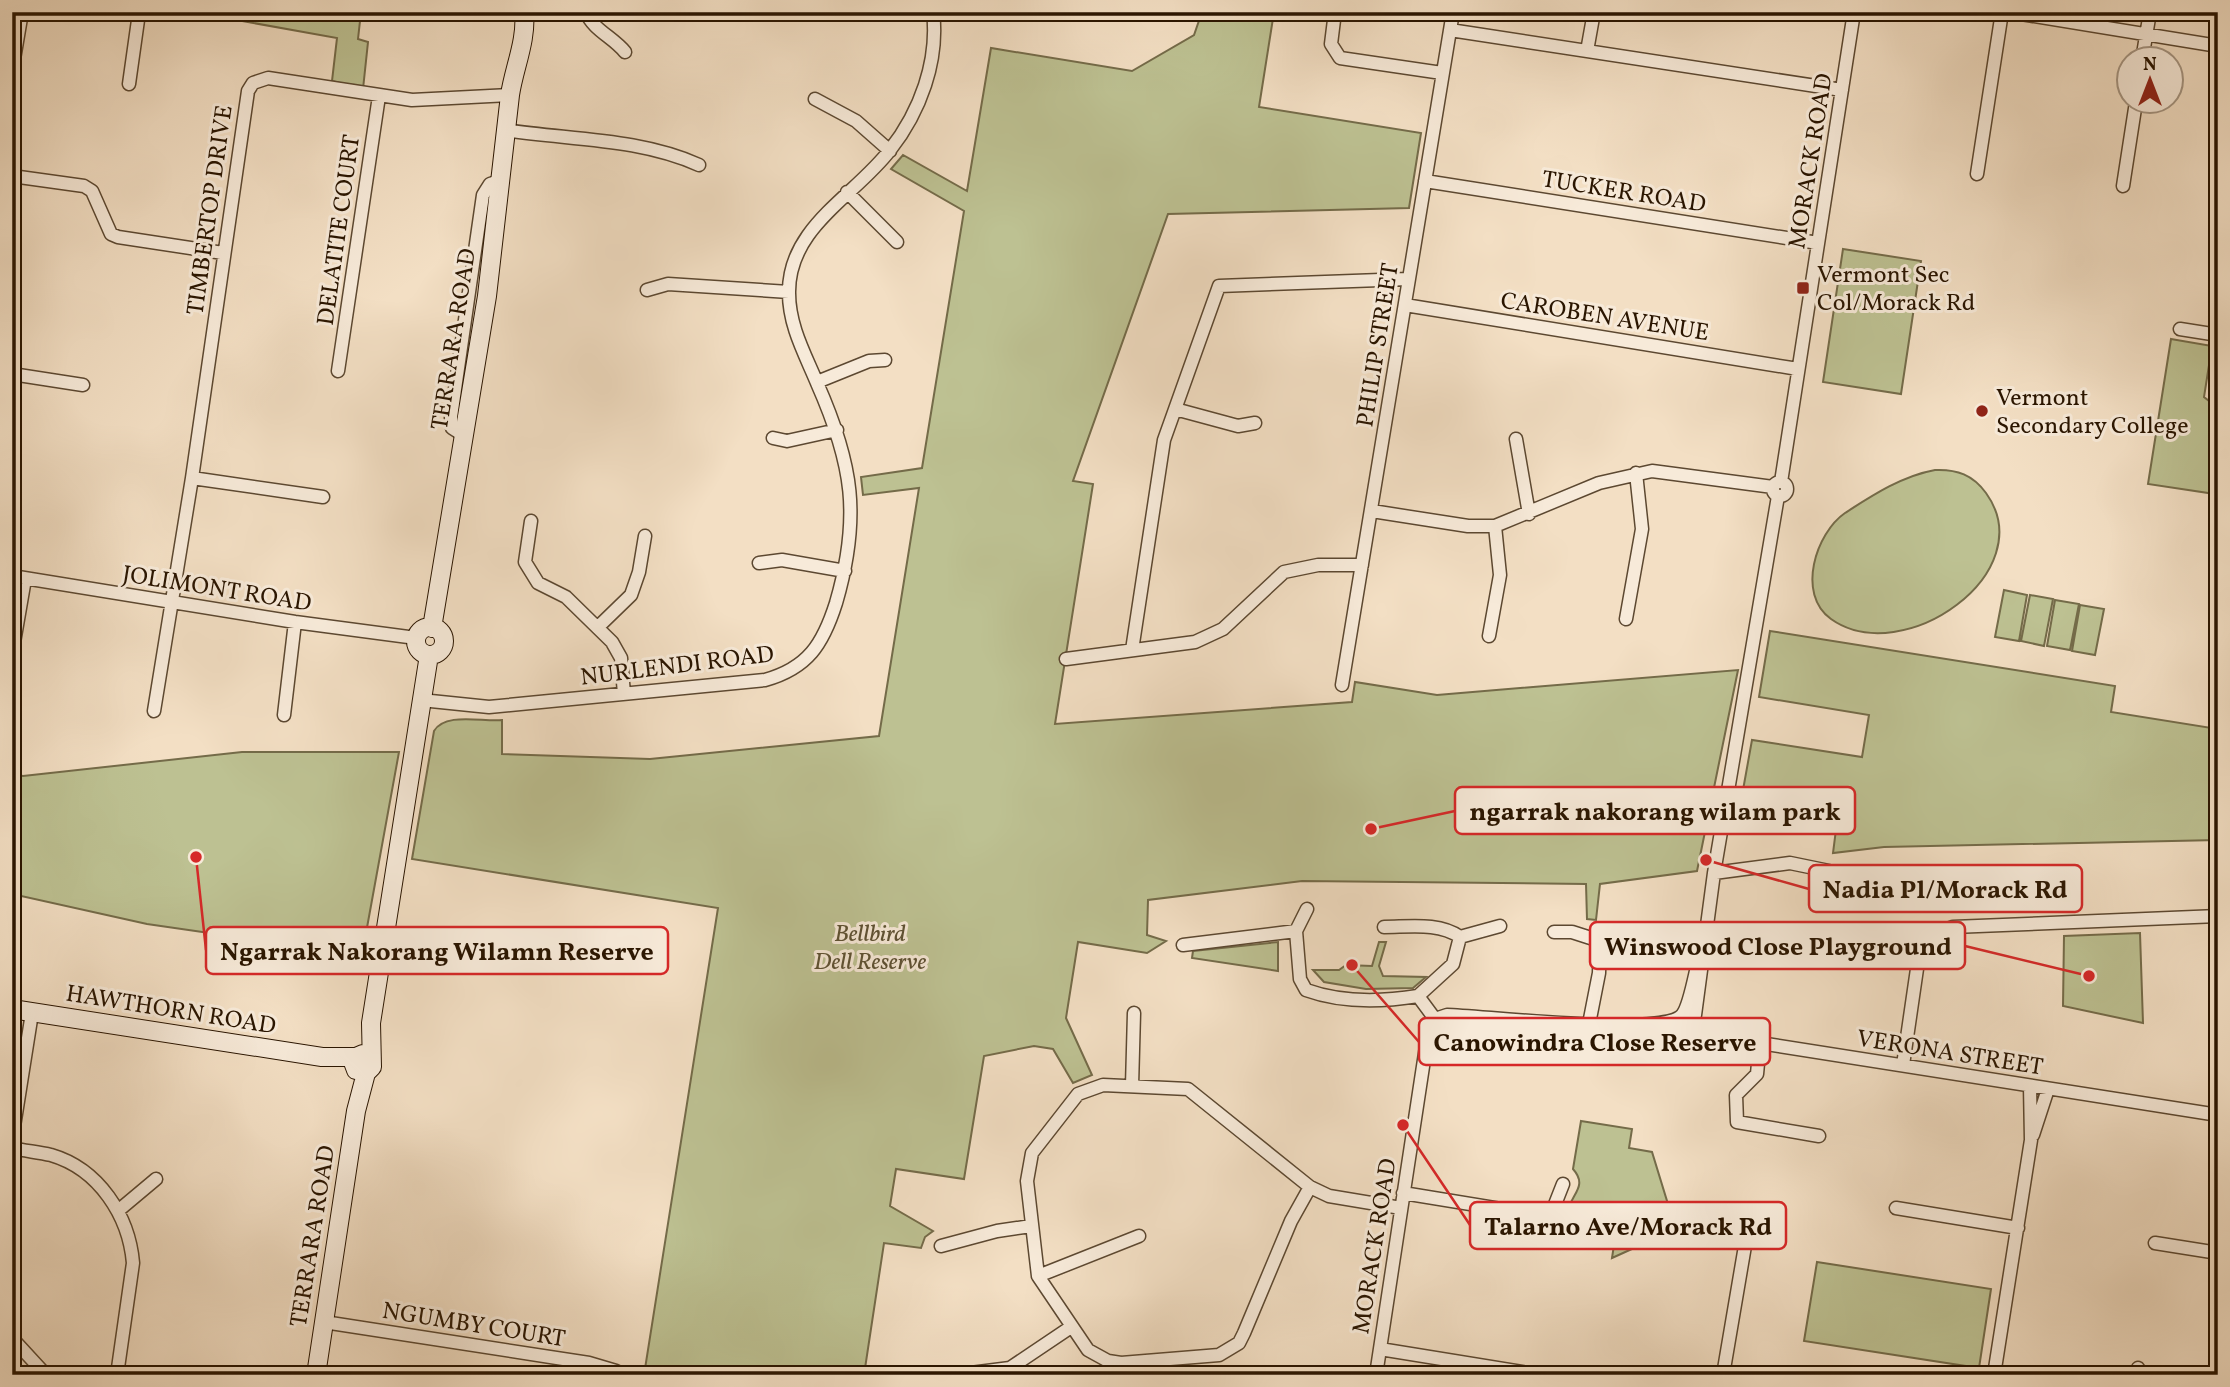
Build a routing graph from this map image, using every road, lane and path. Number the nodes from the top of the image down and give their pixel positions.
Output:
1 (22, 12) edge
2 (135, 12) edge
3 (522, 12) edge
4 (586, 12) edge
5 (933, 12) edge
6 (1335, 12) edge
7 (1453, 12) edge
8 (1594, 12) edge
9 (1854, 12) edge
10 (2002, 12) edge
11 (2009, 12) edge
12 (2150, 12) edge
13 (1450, 30) junction
14 (2146, 34) junction
15 (2144, 46) edge
16 (2218, 46) edge
17 (1587, 51) junction
18 (625, 52) dead end
19 (12, 71) edge
20 (1442, 73) junction
21 (129, 84) dead end
22 (1842, 90) junction
23 (510, 95) junction
24 (379, 96) junction
25 (815, 99) dead end
26 (2134, 116) edge
27 (505, 130) junction
28 (890, 151) junction
29 (699, 165) dead end
30 (1977, 174) dead end
31 (12, 176) edge
32 (1425, 181) junction
33 (2123, 186) dead end
34 (847, 192) junction
35 (897, 242) dead end
36 (1818, 243) junction
37 (223, 253) junction
38 (1408, 279) junction
39 (647, 290) dead end
40 (789, 292) junction
41 (1405, 304) junction
42 (2179, 329) dead end
43 (2218, 335) edge
44 (885, 360) dead end
45 (1798, 369) junction
46 (338, 371) dead end
47 (12, 374) edge
48 (817, 382) junction
49 (83, 385) dead end
50 (1175, 409) junction
51 (1255, 423) dead end
52 (837, 430) junction
53 (773, 438) dead end
54 (1516, 439) dead end
55 (1636, 473) junction
56 (192, 478) junction
57 (1777, 488) junction
58 (323, 497) dead end
59 (1372, 512) junction
60 (1529, 514) junction
61 (531, 521) dead end
62 (1495, 526) junction
63 (645, 536) dead end
64 (759, 562) dead end
65 (1362, 565) junction
66 (845, 571) junction
67 (19, 578) edge
68 (172, 602) junction
69 (1626, 619) dead end
70 (296, 622) junction
71 (598, 627) junction
72 (432, 628) junction
73 (1489, 636) dead end
74 (416, 638) junction
75 (1132, 650) junction
76 (12, 654) edge
77 (429, 655) junction
78 (1066, 659) dead end
79 (1342, 685) dead end
80 (624, 694) junction
81 (421, 700) junction
82 (154, 711) dead end
83 (284, 715) dead end
84 (1829, 871) dead end
85 (1714, 873) junction
86 (1307, 909) dead end
87 (2218, 916) edge
88 (1500, 926) dead end
89 (1384, 927) dead end
90 (1296, 931) junction
91 (1554, 932) dead end
92 (1628, 932) dead end
93 (1460, 937) junction
94 (1600, 941) junction
95 (1182, 945) dead end
96 (1419, 996) junction
97 (12, 1009) edge
98 (32, 1013) junction
99 (1134, 1013) dead end
100 (1435, 1019) junction
101 (1685, 1019) junction
102 (1589, 1024) junction
103 (1760, 1042) junction
104 (360, 1064) junction
105 (1902, 1065) junction
106 (1132, 1086) junction
107 (2030, 1086) junction
108 (2048, 1089) junction
109 (2218, 1115) edge
110 (1819, 1136) dead end
111 (12, 1139) edge
112 (2031, 1140) junction
113 (12, 1148) edge
114 (156, 1179) dead end
115 (1563, 1184) dead end
116 (1310, 1187) junction
117 (1404, 1193) junction
118 (1401, 1208) junction
119 (1896, 1208) dead end
120 (119, 1210) junction
121 (1550, 1217) junction
122 (1031, 1226) junction
123 (2018, 1228) junction
124 (1686, 1230) dead end
125 (1556, 1231) dead end
126 (1139, 1236) dead end
127 (2155, 1243) dead end
128 (941, 1246) dead end
129 (2218, 1253) edge
130 (1038, 1276) junction
131 (324, 1322) junction
132 (1071, 1327) junction
133 (12, 1338) edge
134 (1380, 1349) junction
135 (616, 1371) dead end
136 (316, 1373) edge
137 (46, 1375) edge
138 (117, 1375) edge
139 (955, 1375) edge
140 (1376, 1375) edge
141 (1541, 1375) edge
142 (1723, 1375) edge
143 (1994, 1375) edge

1 - 19 street
2 - 21 street
3 - 23 main road, TERRARA ROAD
4 - 18 street
5 - 28 street, NURLENDI ROAD
6 - 20 street
7 - 13 street, PHILIP STREET
8 - 17 street
9 - 22 street, MORACK ROAD
10 - 30 street
11 - 14 street
12 - 14 street
13 - 17 street
13 - 20 street, PHILIP STREET
14 - 15 street
14 - 16 street
17 - 22 street
20 - 32 street, PHILIP STREET
22 - 36 street, MORACK ROAD
23 - 24 street, TIMBERTOP DRIVE
23 - 27 main road, TERRARA ROAD
24 - 37 street, TIMBERTOP DRIVE
24 - 46 street, DELATITE COURT
25 - 28 street
26 - 33 street
27 - 29 street
27 - 72 main road, TERRARA ROAD
28 - 34 street, NURLENDI ROAD
31 - 37 street
32 - 36 street, TUCKER ROAD
32 - 38 street, PHILIP STREET
34 - 35 street
34 - 40 street, NURLENDI ROAD
36 - 45 street, MORACK ROAD
37 - 56 street, TIMBERTOP DRIVE
38 - 41 street, PHILIP STREET
38 - 50 street
39 - 40 street
40 - 48 street, NURLENDI ROAD
41 - 45 street, CAROBEN AVENUE
41 - 59 street, PHILIP STREET
42 - 43 street
44 - 48 street
45 - 57 street, MORACK ROAD
47 - 49 street
48 - 52 street, NURLENDI ROAD
50 - 51 street
50 - 75 street
52 - 53 street
52 - 66 street, NURLENDI ROAD
54 - 60 street
55 - 57 street
55 - 60 street
55 - 69 street
56 - 58 street
56 - 68 street, TIMBERTOP DRIVE
57 - 85 street, MORACK ROAD
59 - 62 street
59 - 65 street, PHILIP STREET
60 - 62 street
61 - 71 street
62 - 73 street
63 - 71 street
64 - 66 street
65 - 75 street
65 - 79 street, PHILIP STREET
66 - 80 street, NURLENDI ROAD
67 - 68 street, JOLIMONT ROAD
67 - 76 street
68 - 70 street, JOLIMONT ROAD
68 - 82 street, TIMBERTOP DRIVE
70 - 74 street, JOLIMONT ROAD
70 - 83 street
71 - 80 street
72 - 74 main road
72 - 77 main road
74 - 77 main road
75 - 78 street
77 - 81 main road, TERRARA ROAD
80 - 81 street, NURLENDI ROAD
81 - 104 main road, TERRARA ROAD
84 - 85 street
85 - 101 street, MORACK ROAD
86 - 90 street
87 - 105 street
88 - 93 street
89 - 93 street
90 - 95 street
90 - 96 street
91 - 94 street
92 - 94 street
93 - 96 street
94 - 102 street
96 - 100 street
97 - 98 main road, HAWTHORN ROAD
98 - 104 main road, HAWTHORN ROAD
98 - 111 street
99 - 106 street
100 - 102 street
100 - 117 street, MORACK ROAD
101 - 102 street
101 - 103 street, VERONA STREET
103 - 105 street, VERONA STREET
103 - 110 street
104 - 131 main road, TERRARA ROAD
105 - 107 street, VERONA STREET
106 - 116 street
106 - 122 street
107 - 108 street, VERONA STREET
107 - 112 street
108 - 109 street, VERONA STREET
108 - 112 street
112 - 123 street
113 - 120 street
114 - 120 street
115 - 121 street
116 - 118 street
116 - 132 street
117 - 118 street, MORACK ROAD
117 - 121 street
118 - 134 street, MORACK ROAD
119 - 123 street
120 - 138 street
121 - 125 street
122 - 128 street
122 - 130 street
123 - 143 street
124 - 142 street
126 - 130 street
127 - 129 street
130 - 132 street
131 - 135 street, NGUMBY COURT
131 - 136 main road, TERRARA ROAD
132 - 139 street
133 - 137 street
134 - 140 street, MORACK ROAD
134 - 141 street

